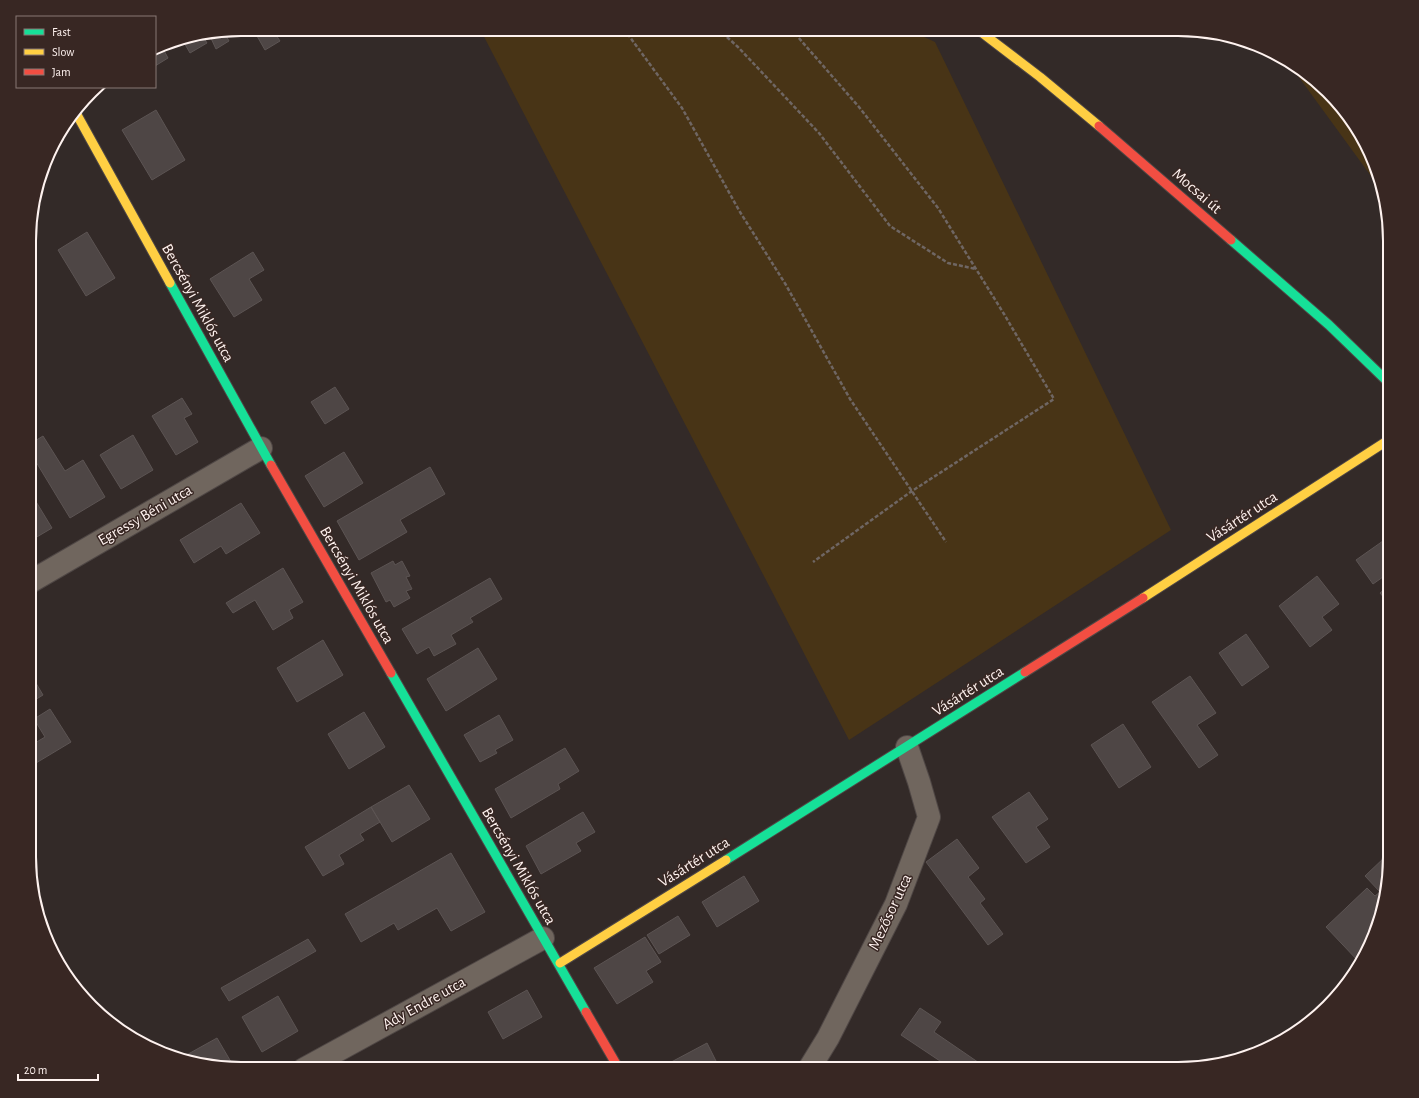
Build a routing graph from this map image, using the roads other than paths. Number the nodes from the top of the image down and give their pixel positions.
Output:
1 (986, 36) edge
2 (78, 116) edge
3 (1383, 377) edge
4 (1383, 444) edge
5 (261, 448) junction
6 (36, 579) edge
7 (907, 747) junction
8 (544, 938) junction
9 (560, 963) junction
10 (317, 1062) edge
11 (615, 1062) edge
12 (814, 1062) edge

1 - 3 street, Mocsai út
2 - 5 street, Bercsényi Miklós utca
4 - 7 street, Vásártér utca
5 - 6 street, Egressy Béni utca
5 - 8 street, Bercsényi Miklós utca
7 - 9 street, Vásártér utca
7 - 12 street, Mezősor utca
8 - 9 street, Bercsényi Miklós utca
8 - 10 street, Ady Endre utca
9 - 11 street, Bercsényi Miklós utca

